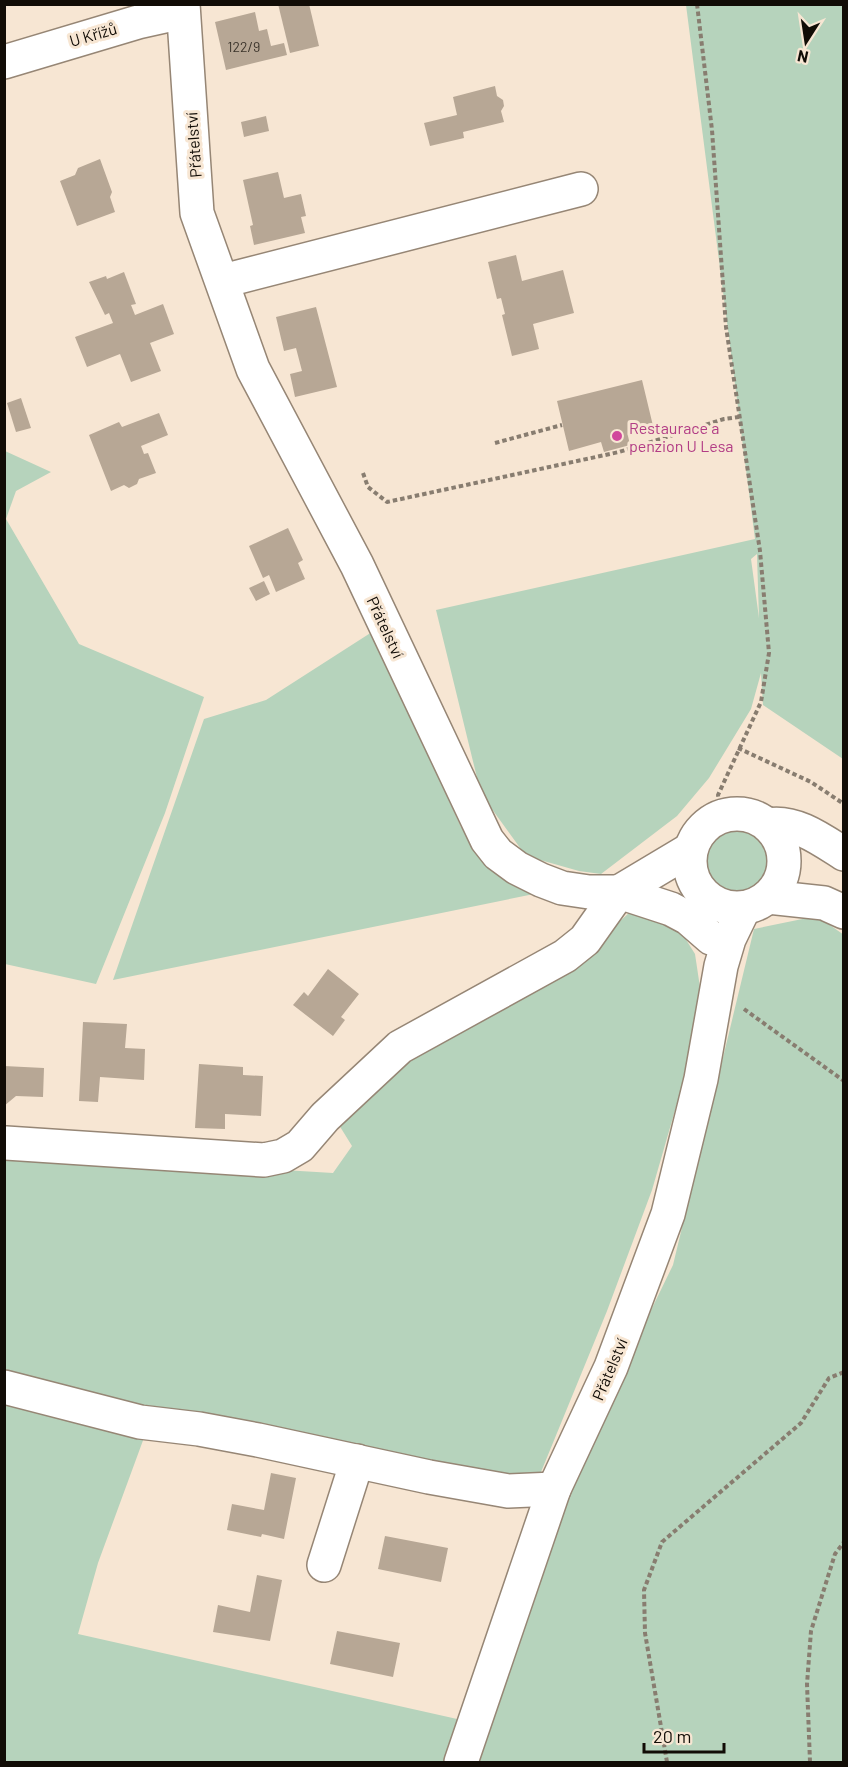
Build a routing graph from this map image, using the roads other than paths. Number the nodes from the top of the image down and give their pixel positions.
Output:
1 (183, 8) edge
2 (4, 62) edge
3 (581, 189) dead end
4 (223, 281) junction
5 (768, 825) junction
6 (691, 849) junction
7 (843, 854) edge
8 (619, 892) junction
9 (708, 897) junction
10 (756, 902) junction
11 (654, 903) junction
12 (843, 912) edge
13 (716, 952) junction
14 (6, 1143) edge
15 (4, 1386) edge
16 (357, 1461) junction
17 (554, 1490) junction
18 (324, 1565) dead end
19 (462, 1762) edge

1 - 2 street, U Křížů
1 - 4 street, Přátelství
3 - 4 street
4 - 8 street, Přátelství
5 - 6 street
5 - 7 street
5 - 10 street, Přátelství
6 - 8 street
6 - 9 street, Přátelství
8 - 11 street, Přátelství
8 - 14 street
9 - 10 street, Přátelství
9 - 11 street, Přátelství
9 - 13 street, Přátelství
10 - 12 street
10 - 13 street, Přátelství
11 - 13 street, Přátelství
13 - 17 street, Přátelství
15 - 16 street
16 - 17 street
16 - 18 street
17 - 19 street, Přátelství

